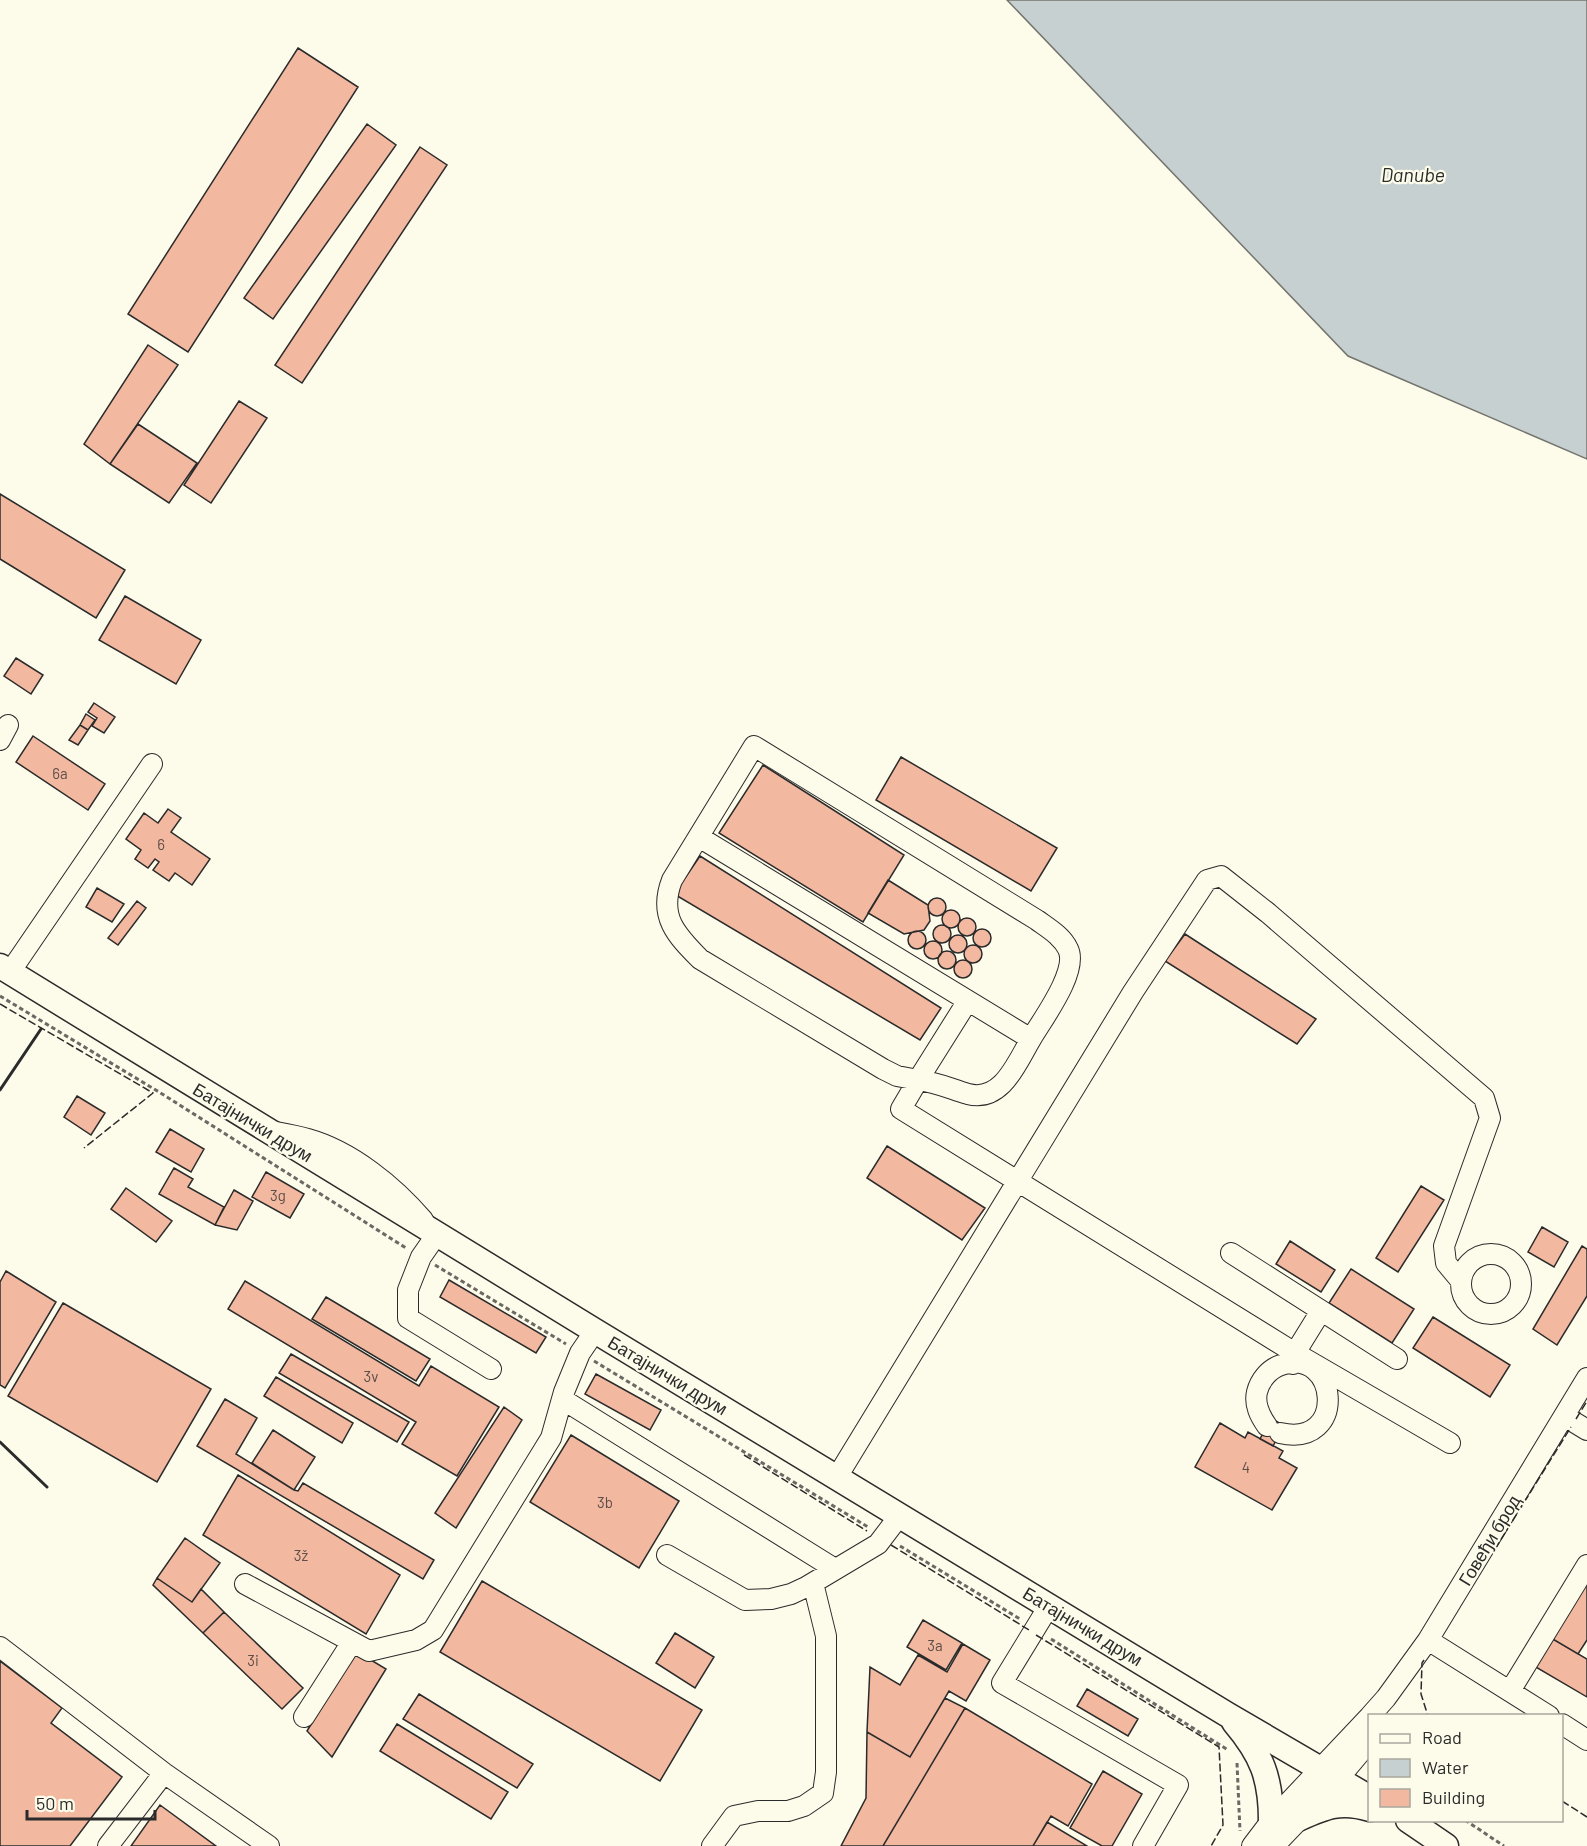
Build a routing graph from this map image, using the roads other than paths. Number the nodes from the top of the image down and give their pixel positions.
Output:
1 (152, 764) dead end
2 (699, 837) junction
3 (5, 969) edge
4 (967, 1002) junction
5 (1031, 1039) junction
6 (918, 1080) junction
7 (1018, 1182) junction
8 (434, 1232) junction
9 (1231, 1252) dead end
10 (1461, 1281) dead end
11 (1321, 1311) junction
12 (595, 1331) junction
13 (1294, 1358) junction
14 (1397, 1359) dead end
15 (491, 1369) dead end
16 (1587, 1378) edge
17 (562, 1399) junction
18 (1564, 1416) junction
19 (1587, 1431) edge
20 (1450, 1443) dead end
21 (837, 1477) junction
22 (900, 1515) junction
23 (667, 1555) dead end
24 (1587, 1565) edge
25 (836, 1569) junction
26 (813, 1583) junction
27 (245, 1584) dead end
28 (1050, 1606) junction
29 (1428, 1640) junction
30 (352, 1642) junction
31 (0, 1647) edge
32 (1510, 1691) junction
33 (1384, 1707) edge
34 (1546, 1714) edge
35 (1228, 1715) junction
36 (304, 1717) dead end
37 (1368, 1719) edge
38 (1563, 1725) edge
39 (1587, 1740) edge
40 (1368, 1743) edge
41 (164, 1773) junction
42 (1329, 1774) junction
43 (1368, 1797) edge
44 (1368, 1809) edge
45 (1298, 1819) junction
46 (1271, 1821) junction
47 (1410, 1822) edge
48 (1244, 1842) edge
49 (108, 1846) edge
50 (269, 1846) edge
51 (712, 1846) edge
52 (1143, 1846) edge
53 (1275, 1846) edge
54 (1446, 1846) edge

1 - 3 street
2 - 4 street
2 - 5 street
2 - 6 street
3 - 8 main road, Батајнички друм
4 - 5 street
4 - 6 street
5 - 6 street
6 - 7 street
7 - 10 street
7 - 13 street
7 - 21 street
8 - 12 main road, Батајнички друм
8 - 15 street
9 - 11 street
11 - 13 street
11 - 14 street
12 - 17 street
12 - 21 main road, Батајнички друм
13 - 13 street
13 - 20 street
16 - 18 street, Говеђи брод
17 - 25 street
17 - 30 street
18 - 19 street
18 - 29 street, Говеђи брод
21 - 22 main road, Батајнички друм
22 - 25 street
22 - 28 main road, Батајнички друм
23 - 26 street
24 - 32 street
25 - 26 street
26 - 51 street
27 - 30 street
28 - 35 main road, Батајнички друм
28 - 52 street
29 - 32 street
29 - 33 street, Говеђи брод
30 - 36 street
31 - 41 street
32 - 34 street
35 - 42 main road, Батајнички друм
35 - 46 main road
37 - 42 street, Говеђи брод
38 - 39 street
40 - 42 street
41 - 49 street
41 - 50 street
42 - 43 main road, Батајнички друм
42 - 45 street
42 - 46 street
44 - 45 main road
45 - 53 street
46 - 48 street
47 - 54 main road

